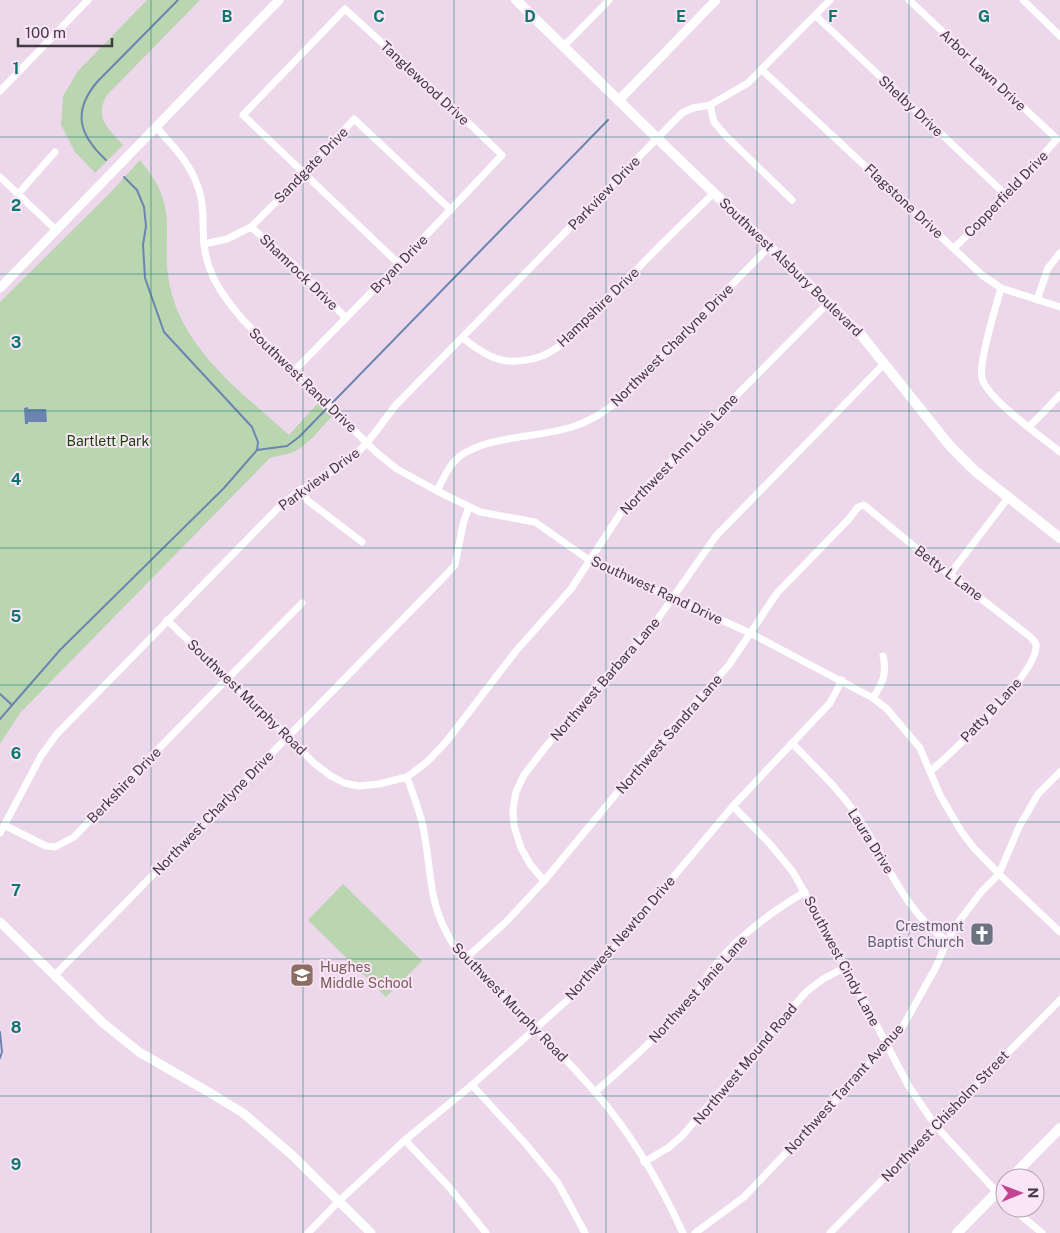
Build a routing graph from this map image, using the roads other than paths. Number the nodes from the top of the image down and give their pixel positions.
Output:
1 (88, 0) edge
2 (279, 0) edge
3 (516, 0) edge
4 (609, 0) edge
5 (716, 0) edge
6 (830, 0) edge
7 (909, 0) edge
8 (1023, 0) edge
9 (816, 16) junction
10 (1060, 36) edge
11 (564, 46) junction
12 (762, 70) junction
13 (0, 91) edge
14 (618, 101) junction
15 (710, 105) junction
16 (156, 127) junction
17 (657, 138) junction
18 (1057, 139) joint
19 (55, 152) dead end
20 (502, 155) joint
21 (305, 173) junction
22 (0, 177) edge
23 (714, 193) junction
24 (18, 194) junction
25 (1006, 196) junction
26 (792, 200) dead end
27 (451, 210) junction
28 (251, 226) junction
29 (56, 230) junction
30 (204, 244) junction
31 (770, 246) junction
32 (954, 248) junction
33 (1060, 253) edge
34 (399, 264) junction
35 (0, 288) edge
36 (1001, 288) junction
37 (1037, 300) junction
38 (829, 302) junction
39 (1060, 307) edge
40 (346, 318) junction
41 (463, 338) junction
42 (884, 364) junction
43 (294, 371) junction
44 (1060, 395) edge
45 (1030, 427) junction
46 (366, 442) junction
47 (1060, 452) edge
48 (301, 490) junction
49 (437, 491) junction
50 (1008, 498) junction
51 (864, 505) joint
52 (469, 508) junction
53 (1060, 538) edge
54 (362, 542) dead end
55 (589, 560) junction
56 (950, 574) junction
57 (674, 597) junction
58 (302, 603) dead end
59 (168, 620) junction
60 (750, 634) junction
61 (1034, 641) joint
62 (883, 656) dead end
63 (227, 678) junction
64 (842, 680) junction
65 (874, 698) junction
66 (288, 737) junction
67 (792, 742) junction
68 (930, 772) junction
69 (1060, 772) edge
70 (407, 777) junction
71 (732, 806) junction
72 (4, 825) junction
73 (0, 833) edge
74 (999, 874) junction
75 (544, 881) junction
76 (805, 892) junction
77 (0, 922) edge
78 (1060, 932) edge
79 (947, 941) junction
80 (466, 958) junction
81 (846, 967) junction
82 (55, 975) junction
83 (1060, 1000) edge
84 (536, 1029) junction
85 (886, 1044) junction
86 (472, 1085) junction
87 (595, 1092) junction
88 (935, 1124) junction
89 (1060, 1128) edge
90 (405, 1140) junction
91 (644, 1162) junction
92 (1021, 1168) edge
93 (995, 1192) edge
94 (995, 1194) edge
95 (339, 1201) junction
96 (1024, 1218) edge
97 (308, 1233) edge
98 (371, 1233) edge
99 (486, 1233) edge
100 (584, 1233) edge
101 (683, 1233) edge
102 (695, 1233) edge
103 (830, 1233) edge
104 (957, 1233) edge
105 (1042, 1233) edge

1 - 13 street
2 - 16 street
3 - 11 main road, Southwest Alsbury Boulevard
4 - 11 street
5 - 14 street
6 - 9 street, Parkview Drive
7 - 18 street, Arbor Lawn Drive
8 - 10 street
9 - 12 street, Parkview Drive
9 - 25 street, Shelby Drive
11 - 14 main road, Southwest Alsbury Boulevard
12 - 15 street, Parkview Drive
12 - 32 street, Flagstone Drive
14 - 17 main road, Southwest Alsbury Boulevard
15 - 17 street, Parkview Drive
15 - 26 street
16 - 29 street
16 - 30 street, Southwest Rand Drive
17 - 23 main road, Southwest Alsbury Boulevard
17 - 41 street, Parkview Drive
18 - 25 street, Copperfield Drive
19 - 24 street
20 - 21 street, Tanglewood Drive
20 - 27 street, Bryan Drive
21 - 27 street, Sandgate Drive
21 - 28 street, Sandgate Drive
21 - 34 street
22 - 24 street
23 - 31 main road, Southwest Alsbury Boulevard
23 - 41 street, Hampshire Drive
24 - 29 street
25 - 32 street, Copperfield Drive
27 - 34 street, Bryan Drive
28 - 30 street, Sandgate Drive
28 - 40 street, Shamrock Drive
29 - 35 street
30 - 43 street, Southwest Rand Drive
31 - 38 main road, Southwest Alsbury Boulevard
31 - 49 street, Northwest Charlyne Drive
32 - 36 street, Flagstone Drive
33 - 37 street
34 - 40 street, Bryan Drive
36 - 37 street, Flagstone Drive
36 - 45 street
37 - 39 street, Flagstone Drive
38 - 42 main road, Southwest Alsbury Boulevard
38 - 55 street, Northwest Ann Lois Lane
40 - 43 street, Bryan Drive
41 - 46 street, Parkview Drive
42 - 50 main road, Southwest Alsbury Boulevard
42 - 57 street, Northwest Barbara Lane
43 - 46 street, Southwest Rand Drive
44 - 45 street
45 - 47 street
46 - 48 street, Parkview Drive
46 - 49 street, Southwest Rand Drive
48 - 54 street
48 - 59 street, Parkview Drive
49 - 52 street, Southwest Rand Drive
50 - 53 main road, Southwest Alsbury Boulevard
50 - 56 street
51 - 56 street, Betty L Lane
51 - 60 street, Northwest Sandra Lane
52 - 55 street, Southwest Rand Drive
52 - 66 street, Northwest Charlyne Drive
55 - 57 street, Southwest Rand Drive
55 - 70 street, Northwest Ann Lois Lane
56 - 61 street, Betty L Lane
57 - 60 street, Southwest Rand Drive
57 - 75 street, Northwest Barbara Lane
58 - 63 street, Berkshire Drive
59 - 63 street, Southwest Murphy Road
59 - 72 street, Parkview Drive
60 - 64 street, Southwest Rand Drive
60 - 75 street, Northwest Sandra Lane
61 - 68 street, Patty B Lane
62 - 65 street
63 - 66 street, Southwest Murphy Road
63 - 72 street, Berkshire Drive
64 - 65 street, Southwest Rand Drive
64 - 67 street, Northwest Newton Drive
65 - 68 street, Southwest Rand Drive
66 - 70 street, Southwest Murphy Road
66 - 82 street, Northwest Charlyne Drive
67 - 71 street, Northwest Newton Drive
67 - 79 street, Laura Drive
68 - 74 street, Southwest Rand Drive
69 - 74 street, Northwest Tarrant Avenue
70 - 80 street, Southwest Murphy Road
71 - 76 street, Southwest Cindy Lane
71 - 84 street, Northwest Newton Drive
72 - 73 street, Parkview Drive
74 - 78 street, Southwest Rand Drive
74 - 79 street, Northwest Tarrant Avenue
75 - 80 street, Northwest Sandra Lane
76 - 81 street, Southwest Cindy Lane
76 - 87 street, Northwest Janie Lane
77 - 82 street
79 - 85 street, Northwest Tarrant Avenue
80 - 84 street, Southwest Murphy Road
81 - 85 street, Southwest Cindy Lane
81 - 91 street, Northwest Mound Road
82 - 95 street
83 - 88 street, Northwest Chisholm Street
84 - 86 street, Northwest Newton Drive
84 - 87 street, Southwest Murphy Road
85 - 88 street, Southwest Cindy Lane
85 - 102 street, Northwest Tarrant Avenue
86 - 90 street, Northwest Newton Drive
86 - 100 street
87 - 91 street, Southwest Murphy Road
88 - 93 street, Southwest Cindy Lane
88 - 103 street, Northwest Chisholm Street
89 - 92 main road
90 - 95 street, Northwest Newton Drive
90 - 99 street
91 - 101 street, Southwest Murphy Road
94 - 104 main road
95 - 97 street, Northwest Newton Drive
95 - 98 street
96 - 105 street

